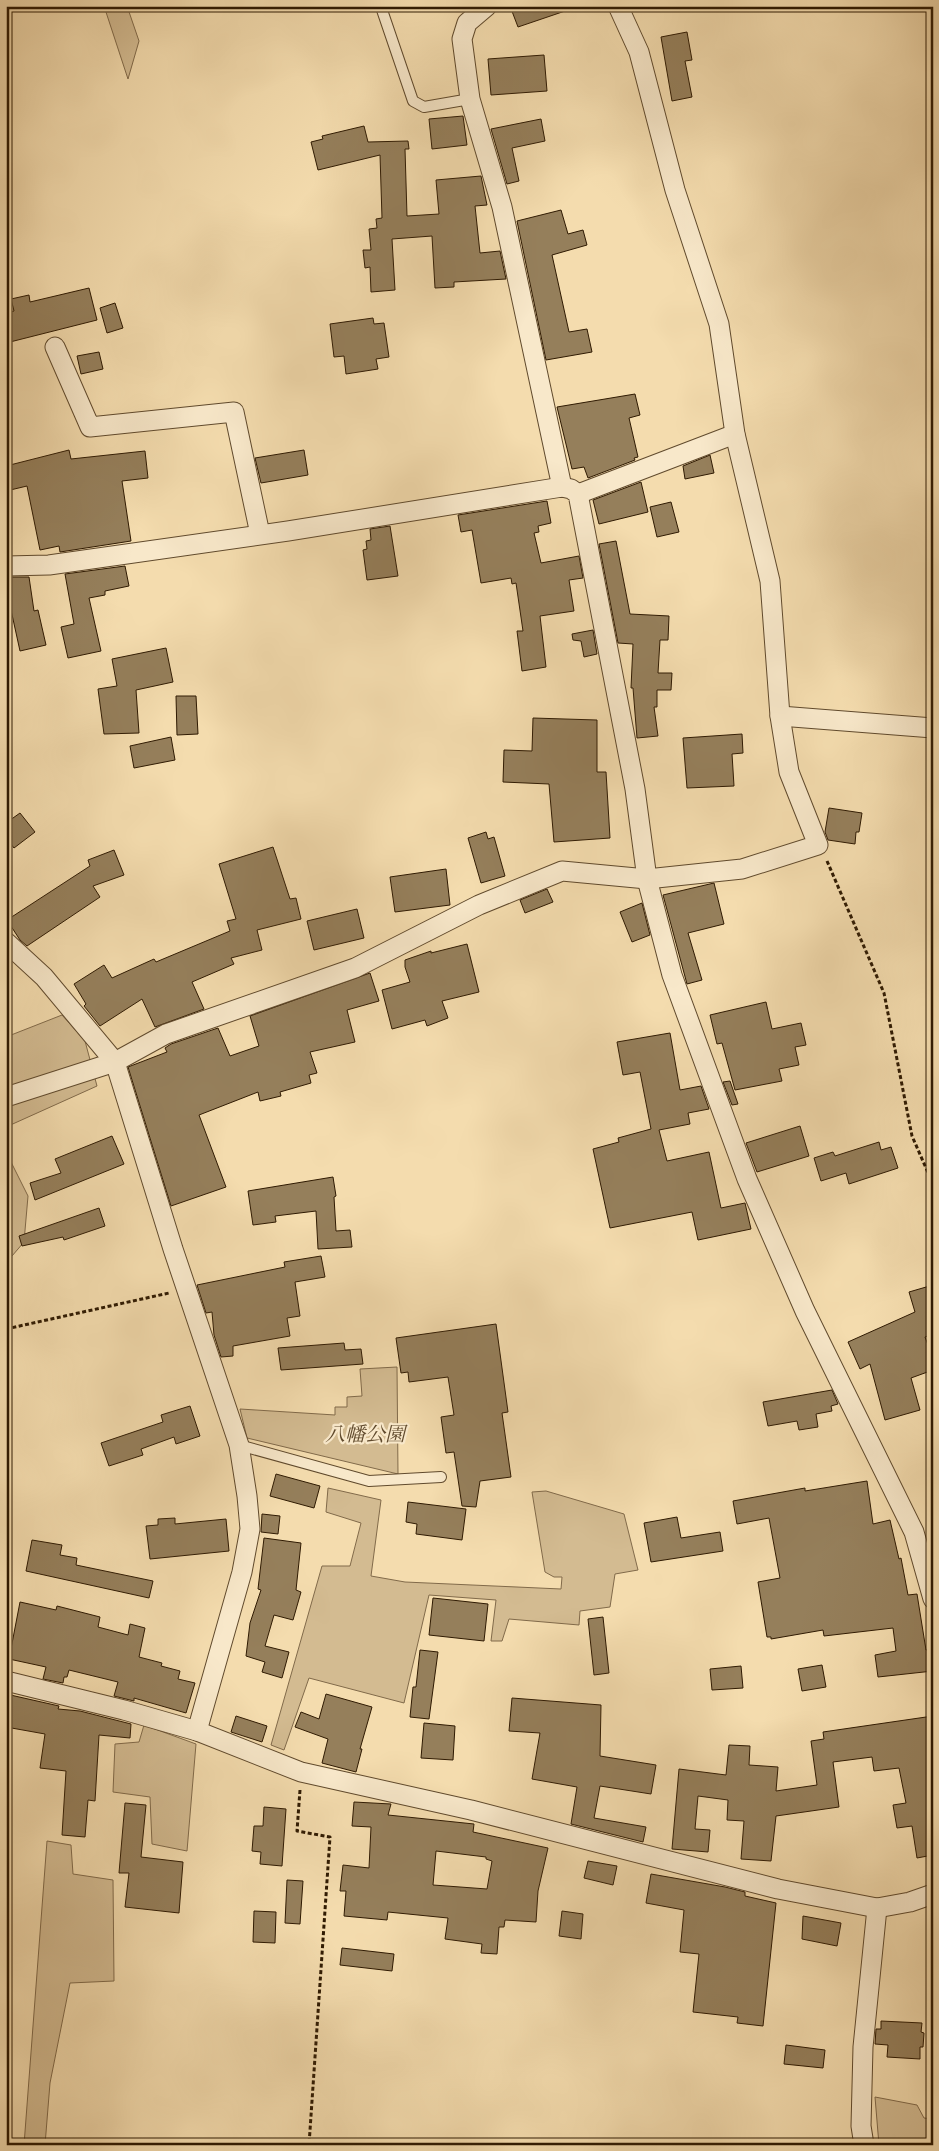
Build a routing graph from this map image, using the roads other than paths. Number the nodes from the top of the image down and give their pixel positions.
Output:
1 (487, 6) edge
2 (618, 6) edge
3 (382, 10) dead end
4 (470, 99) junction
5 (55, 347) dead end
6 (735, 434) junction
7 (570, 491) junction
8 (260, 534) junction
9 (6, 566) edge
10 (780, 716) junction
11 (933, 728) edge
12 (647, 879) junction
13 (6, 942) edge
14 (115, 1062) junction
15 (6, 1097) edge
16 (239, 1445) junction
17 (441, 1478) dead end
18 (933, 1599) edge
19 (6, 1681) edge
20 (196, 1731) junction
21 (933, 1894) edge
22 (877, 1908) junction
23 (864, 2145) edge

1 - 4 street
2 - 6 street
3 - 4 lane
4 - 7 street
5 - 8 street
6 - 7 street
6 - 10 street
7 - 8 street
7 - 12 street
8 - 9 street
10 - 11 street
10 - 12 street
12 - 14 street
12 - 18 street
13 - 14 street
14 - 15 street
14 - 16 street
16 - 17 lane
16 - 20 street
19 - 20 street
20 - 22 street
21 - 22 street
22 - 23 street

